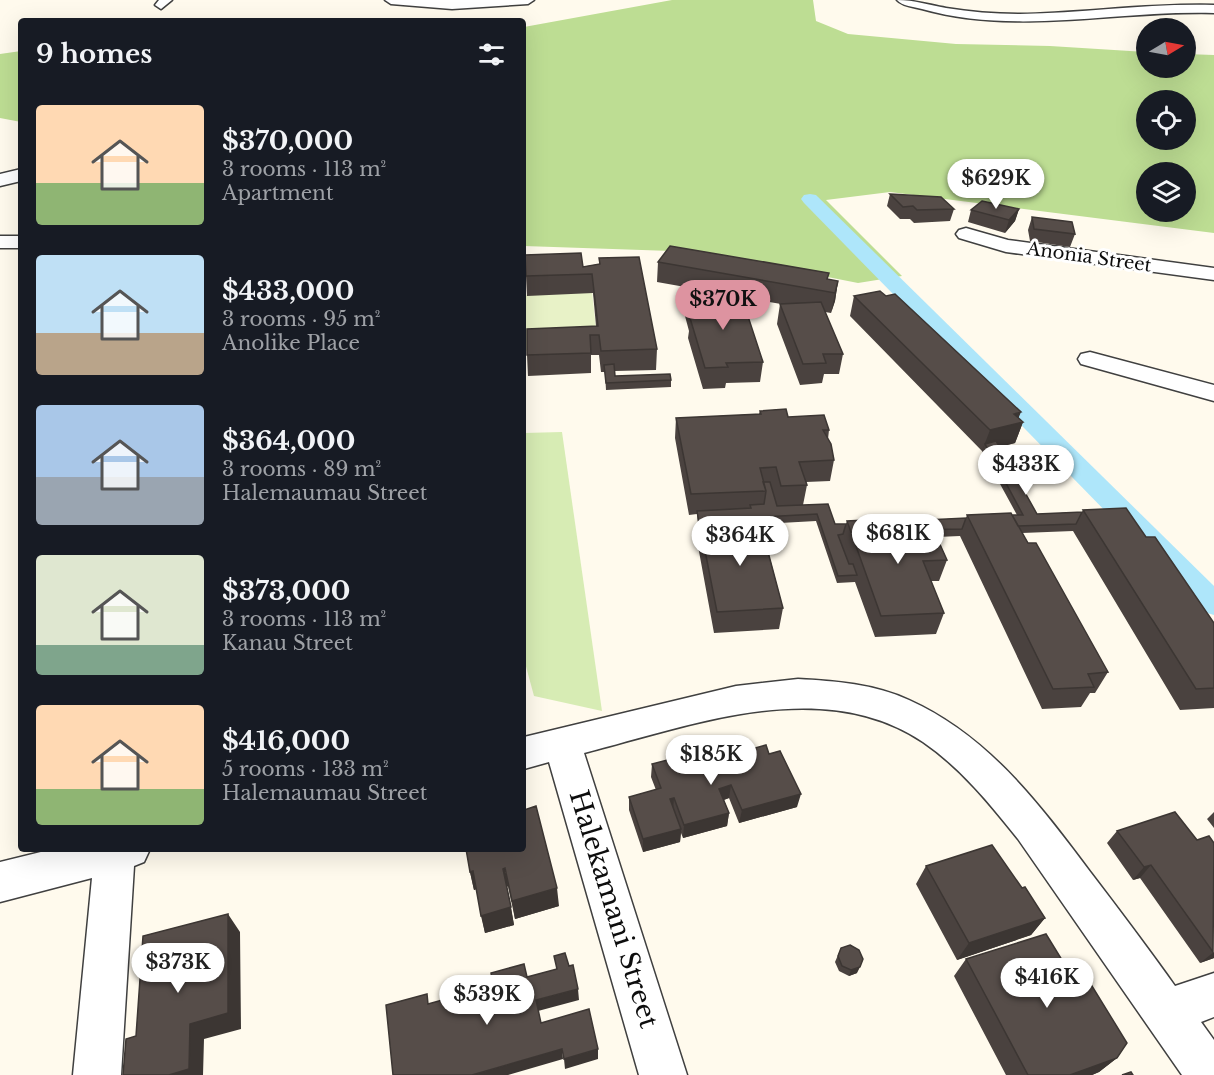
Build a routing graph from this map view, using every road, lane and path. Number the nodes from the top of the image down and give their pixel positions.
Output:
1 (391, 0) edge
2 (528, 0) edge
3 (903, 0) edge
4 (1214, 9) edge
5 (18, 176) edge
6 (0, 180) edge
7 (966, 234) dead end
8 (0, 242) edge
9 (18, 242) edge
10 (1214, 274) edge
11 (1090, 359) dead end
12 (1214, 393) edge
13 (543, 748) edge
14 (112, 852) edge
15 (120, 852) edge
16 (0, 882) edge
17 (1214, 995) edge
18 (1167, 1012) junction
19 (97, 1075) edge
20 (663, 1075) edge
21 (1210, 1075) edge

1 - 2 street
3 - 4 street
5 - 6 street
7 - 10 street, Anonia Street
8 - 9 street
11 - 12 street
13 - 18 street
13 - 20 street, Halekamani Street
14 - 16 street
15 - 19 street
17 - 18 street
18 - 21 street

